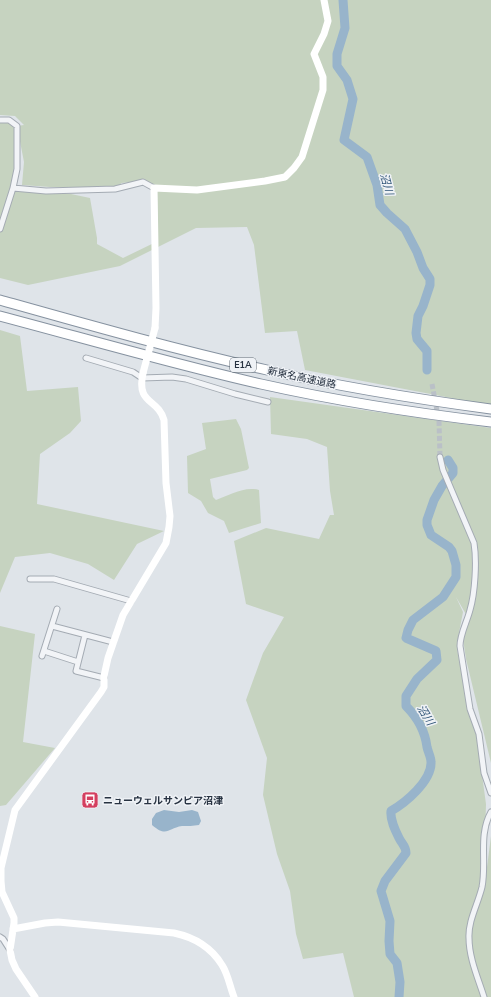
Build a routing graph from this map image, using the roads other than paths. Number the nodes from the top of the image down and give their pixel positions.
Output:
1 (324, 0) edge
2 (0, 120) edge
3 (12, 188) junction
4 (154, 188) junction
5 (0, 230) edge
6 (0, 300) edge
7 (0, 316) edge
8 (86, 358) dead end
9 (143, 375) junction
10 (268, 402) dead end
11 (491, 409) edge
12 (491, 422) edge
13 (440, 457) tunnel mouth
14 (30, 579) dead end
15 (131, 601) junction
16 (57, 609) dead end
17 (52, 626) junction
18 (85, 635) junction
19 (113, 642) junction
20 (78, 662) junction
21 (104, 678) junction
22 (491, 793) edge
23 (491, 812) edge
24 (13, 930) junction
25 (0, 937) edge
26 (10, 950) junction
27 (35, 997) edge
28 (234, 997) edge
29 (484, 997) edge

1 - 4 street
2 - 3 street
3 - 4 street
3 - 5 street
4 - 9 street, bridge
6 - 11 highway, 新東名高速道路 / E1A
7 - 12 highway, 新東名高速道路 / E1A
8 - 9 street
9 - 10 street
9 - 15 street
13 - 22 street
14 - 15 street
15 - 19 street
16 - 17 street
17 - 18 street
17 - 20 street
18 - 19 street
18 - 20 street
19 - 21 street
20 - 21 street
21 - 24 street
23 - 29 street
24 - 26 street
24 - 28 street
25 - 26 street
26 - 27 street

